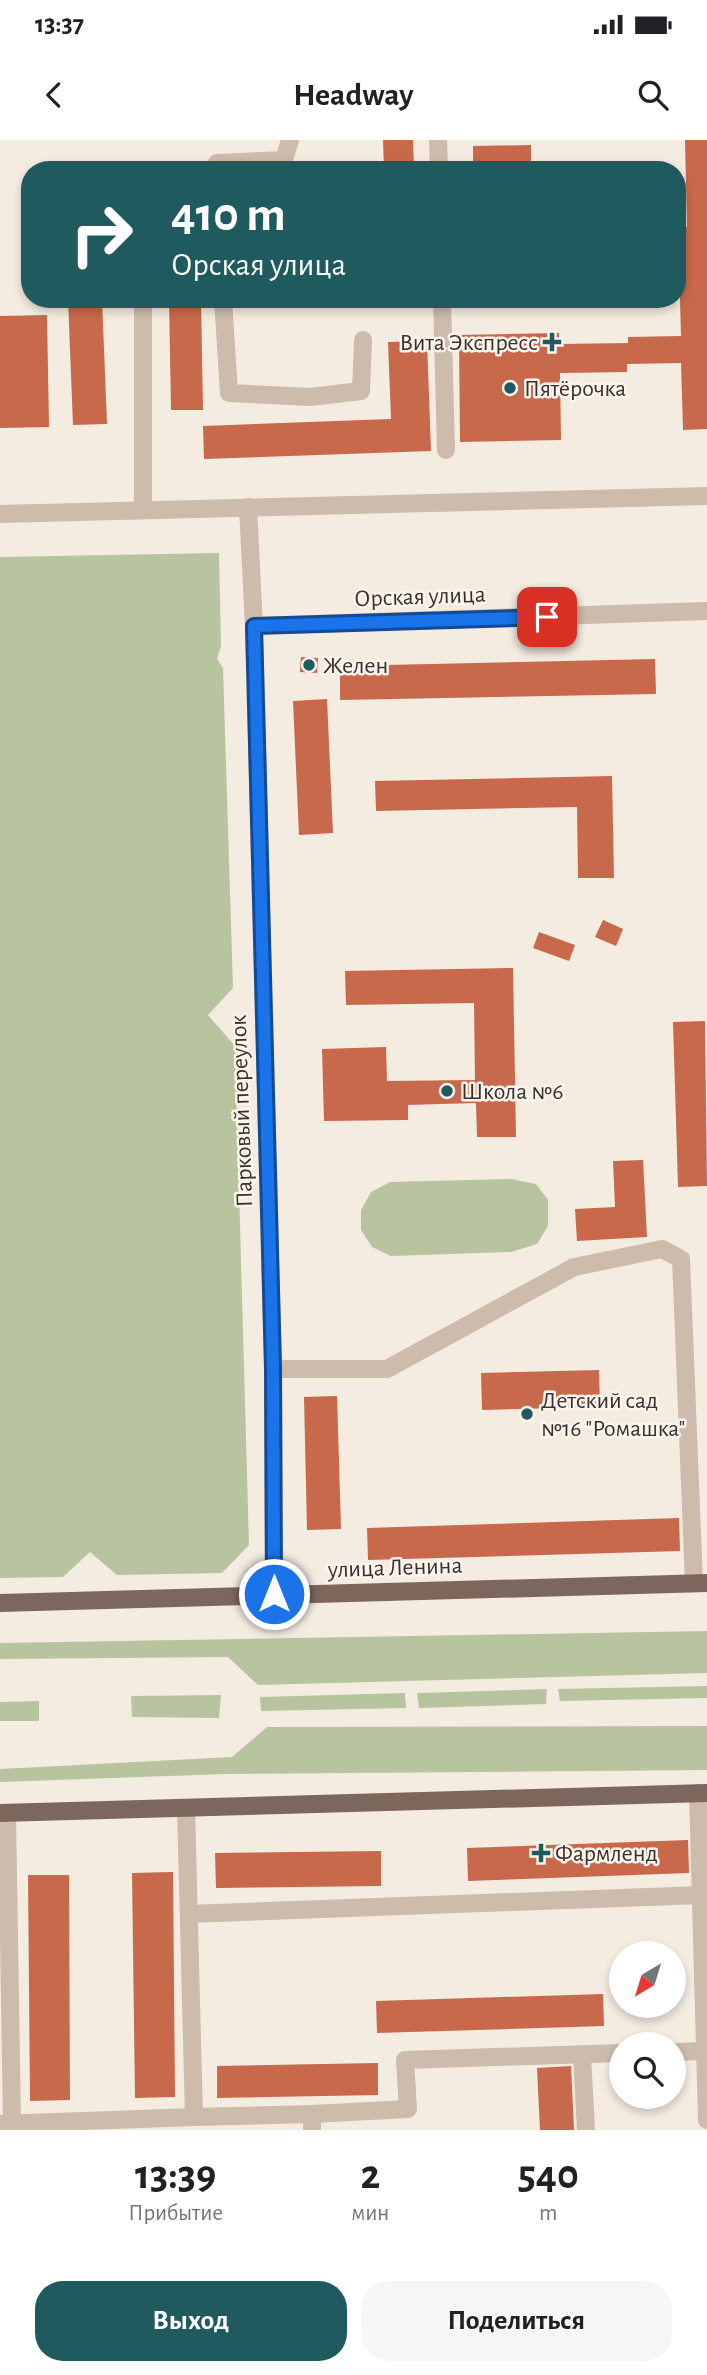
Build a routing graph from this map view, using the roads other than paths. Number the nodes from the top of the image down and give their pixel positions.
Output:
1 (290, 140) edge
2 (438, 140) edge
3 (262, 161) edge
4 (439, 161) edge
5 (144, 308) edge
6 (224, 308) edge
7 (442, 308) edge
8 (363, 340) dead end
9 (446, 450) dead end
10 (707, 496) edge
11 (248, 507) junction
12 (143, 510) junction
13 (0, 514) edge
14 (707, 611) edge
15 (254, 626) junction
16 (273, 1368) junction
17 (700, 1583) edge
18 (274, 1594) junction
19 (0, 1604) edge
20 (702, 1793) edge
21 (186, 1808) junction
22 (4, 1813) edge
23 (701, 1895) junction
24 (189, 1914) junction
25 (4, 1922) edge
26 (705, 2051) junction
27 (686, 2052) edge
28 (609, 2053) edge
29 (582, 2054) junction
30 (194, 2117) junction
31 (707, 2120) edge
32 (312, 2122) edge
33 (6, 2123) edge
34 (586, 2130) edge

1 - 3 street
2 - 4 street
5 - 12 street
6 - 8 street
7 - 9 street
10 - 11 street
11 - 12 street
11 - 15 street
12 - 13 street
14 - 15 street, Орская улица
15 - 16 street, Парковый переулок
16 - 17 street
16 - 18 street, Парковый переулок
17 - 18 main road, улица Ленина
18 - 19 main road, улица Ленина
20 - 21 main road
20 - 23 street
21 - 22 main road
21 - 24 street
22 - 25 street
23 - 24 street
23 - 26 street
24 - 30 street
25 - 33 street
26 - 27 street
26 - 31 street
28 - 29 street
29 - 32 street
29 - 34 street
30 - 32 street
30 - 33 street

